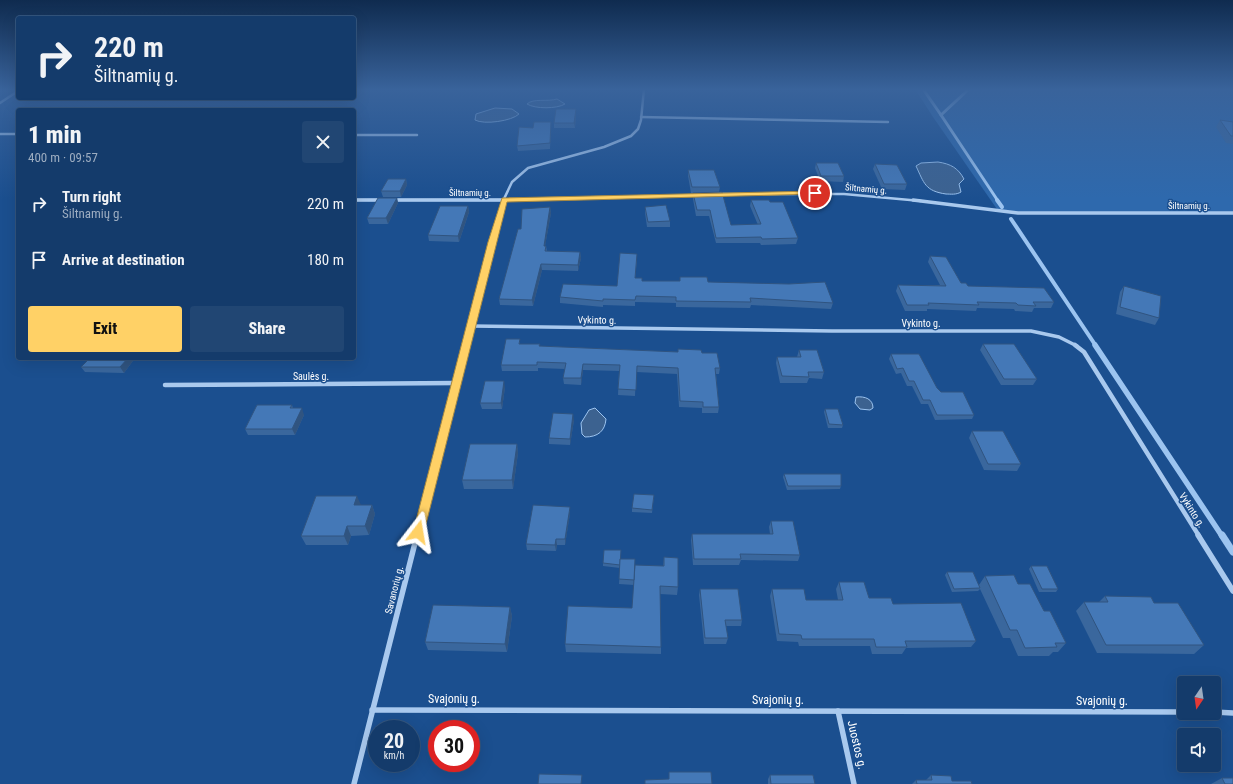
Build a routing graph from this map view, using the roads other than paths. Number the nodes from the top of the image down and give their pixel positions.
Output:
1 (639, 126) edge
2 (0, 134) edge
3 (16, 134) edge
4 (356, 135) edge
5 (418, 135) dead end
6 (716, 194) edge
7 (700, 195) edge
8 (356, 200) edge
9 (504, 200) junction
10 (1233, 213) edge
11 (471, 326) junction
12 (457, 383) junction
13 (165, 384) dead end
14 (1233, 591) edge
15 (372, 710) junction
16 (838, 711) junction
17 (1177, 712) edge
18 (1221, 712) edge
19 (1233, 713) edge
20 (354, 784) edge
21 (854, 784) edge

1 - 9 street, Savanorių g.
2 - 3 street
4 - 5 street
6 - 10 street, Šiltnamių g.
7 - 9 street, Šiltnamių g.
8 - 9 street, Šiltnamių g.
9 - 11 street, Savanorių g.
11 - 12 street, Savanorių g.
11 - 14 street, Vykinto g.
12 - 13 street, Saulės g.
12 - 15 street, Savanorių g.
15 - 16 street, Svajonių g.
15 - 20 street, Savanorių g.
16 - 17 street, Svajonių g.
16 - 21 street, Juostos g.
18 - 19 street

